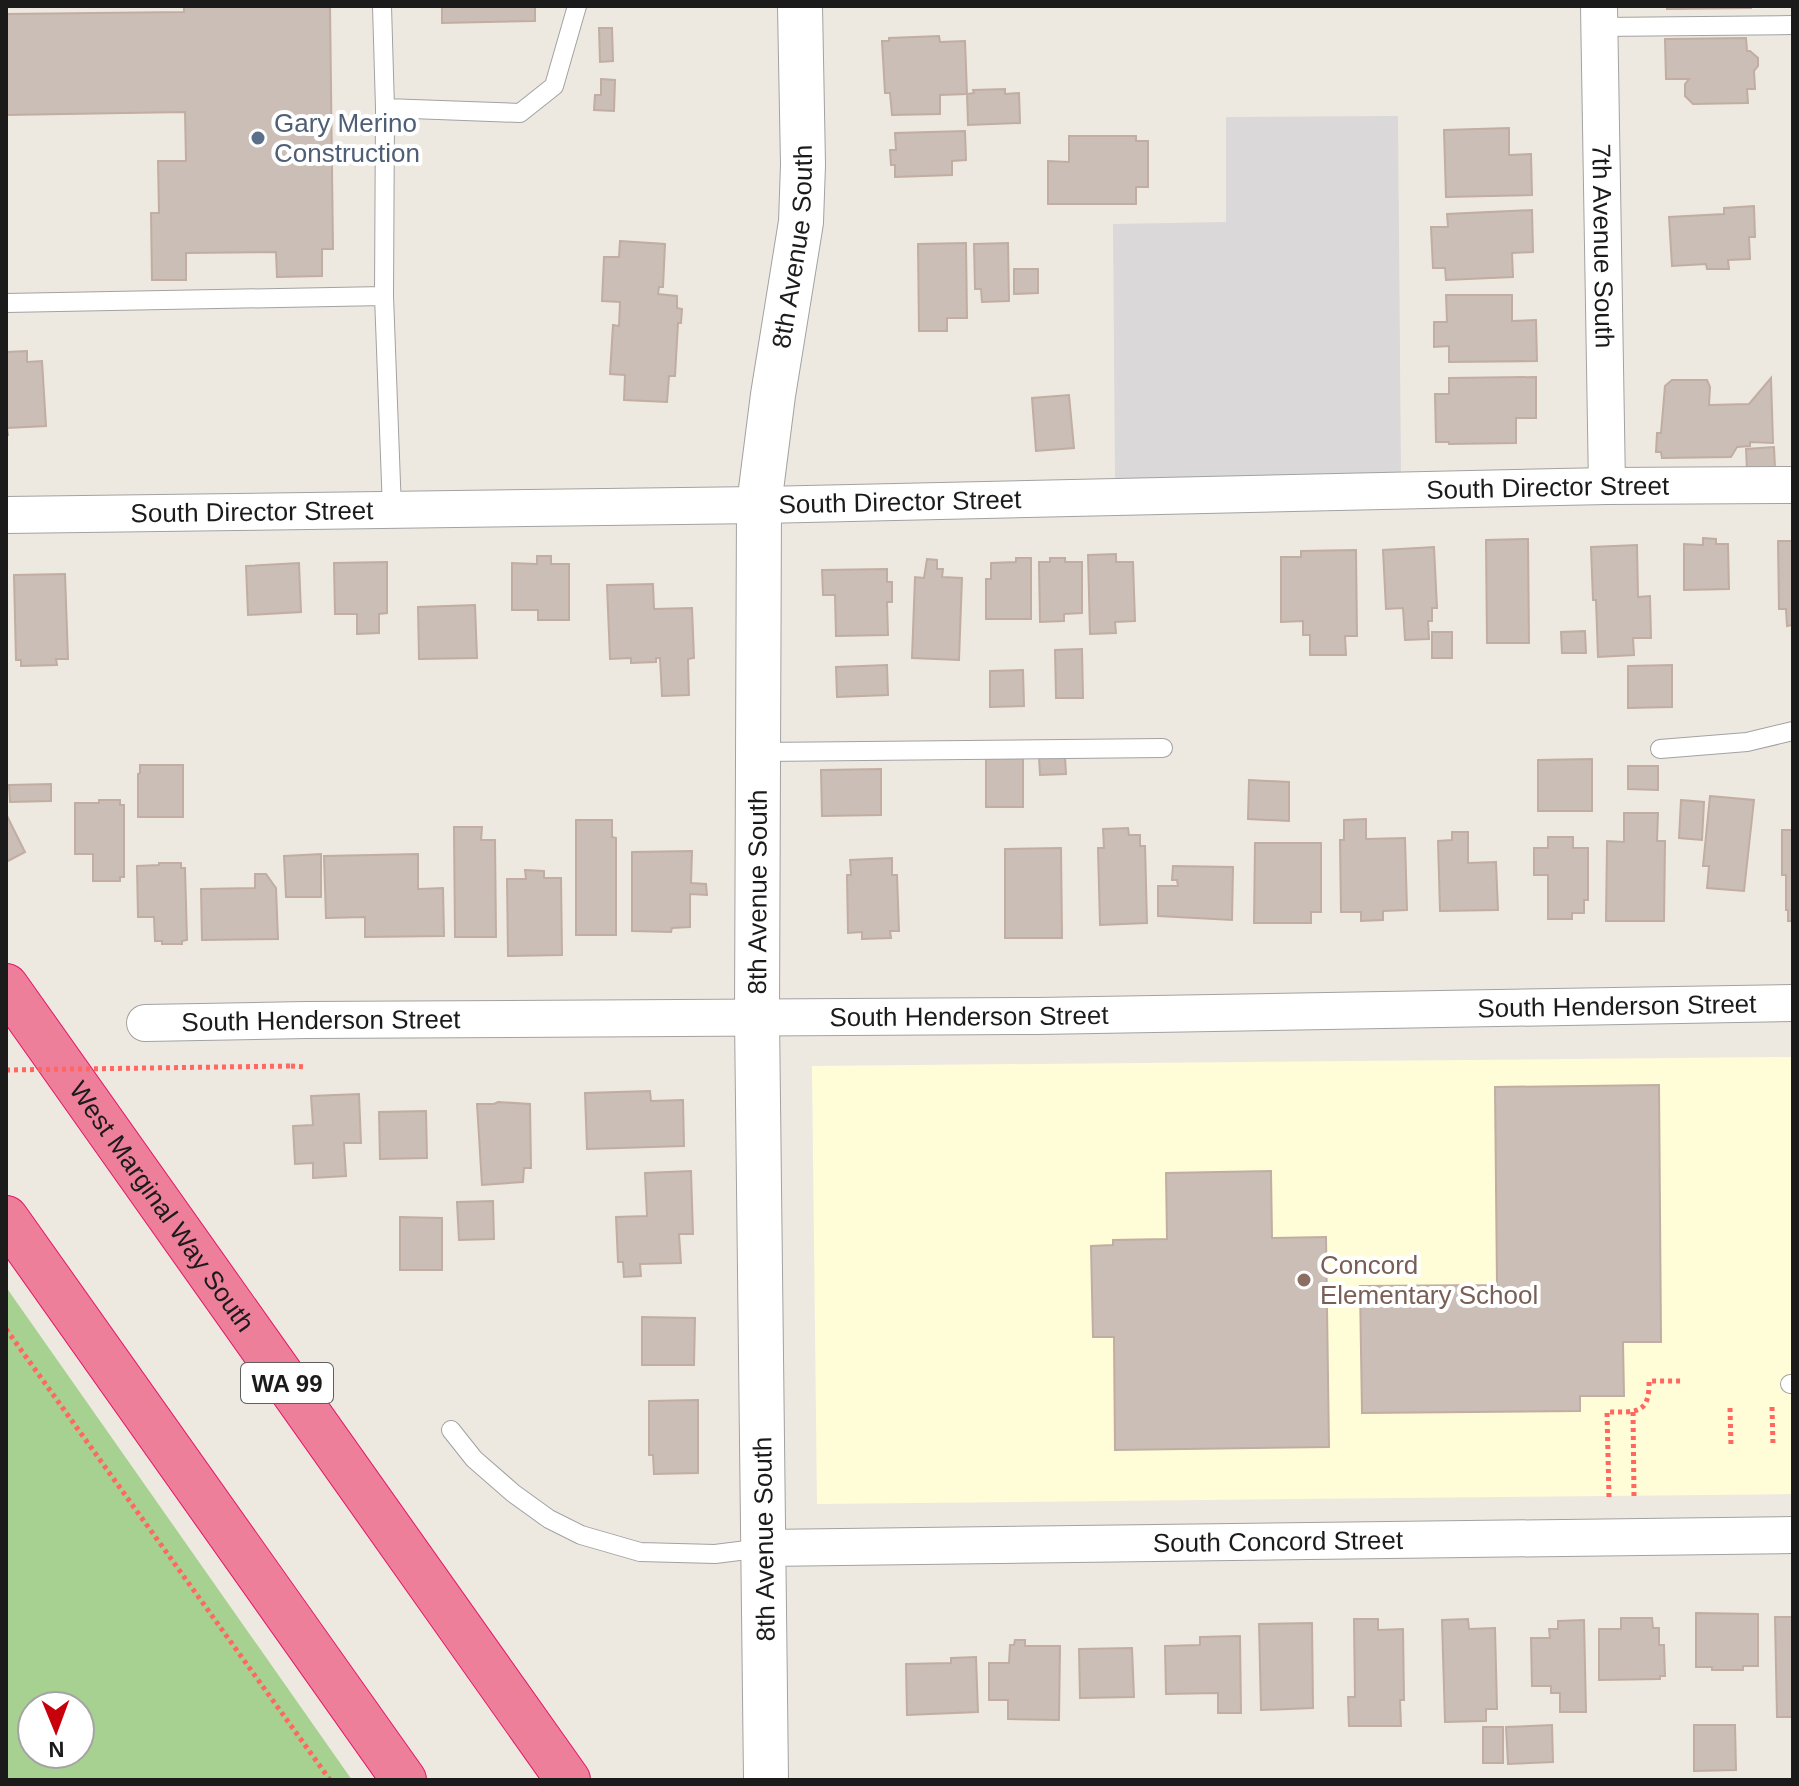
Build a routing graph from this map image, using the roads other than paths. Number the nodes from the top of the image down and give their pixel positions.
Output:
1 (382, 6) edge
2 (577, 6) edge
3 (800, 6) edge
4 (1599, 16) edge
5 (1793, 25) edge
6 (385, 108) junction
7 (384, 296) junction
8 (6, 303) edge
9 (1793, 485) edge
10 (1607, 486) junction
11 (759, 505) junction
12 (392, 510) junction
13 (6, 515) edge
14 (1793, 731) edge
15 (1163, 748) dead end
16 (1660, 749) dead end
17 (757, 752) junction
18 (6, 986) edge
19 (1793, 1003) edge
20 (757, 1017) junction
21 (145, 1023) dead end
22 (6, 1218) edge
23 (451, 1430) dead end
24 (1793, 1535) edge
25 (764, 1548) junction
26 (404, 1780) edge
27 (568, 1780) edge
28 (766, 1780) edge

1 - 6 lane
2 - 6 lane
3 - 11 street, 8th Avenue South
4 - 5 lane
4 - 10 street, 7th Avenue South
6 - 7 lane
7 - 8 lane
7 - 12 lane
9 - 10 street, South Director Street
10 - 11 street, South Director Street
11 - 12 street, South Director Street
11 - 17 street, 8th Avenue South
12 - 13 street, South Director Street
14 - 16 lane
15 - 17 lane
17 - 20 street, 8th Avenue South
18 - 27 highway, West Marginal Way South / WA 99
19 - 20 street, South Henderson Street
20 - 21 street, South Henderson Street
20 - 25 street, 8th Avenue South
22 - 26 highway
23 - 25 lane
24 - 25 street, South Concord Street
25 - 28 street, 8th Avenue South

